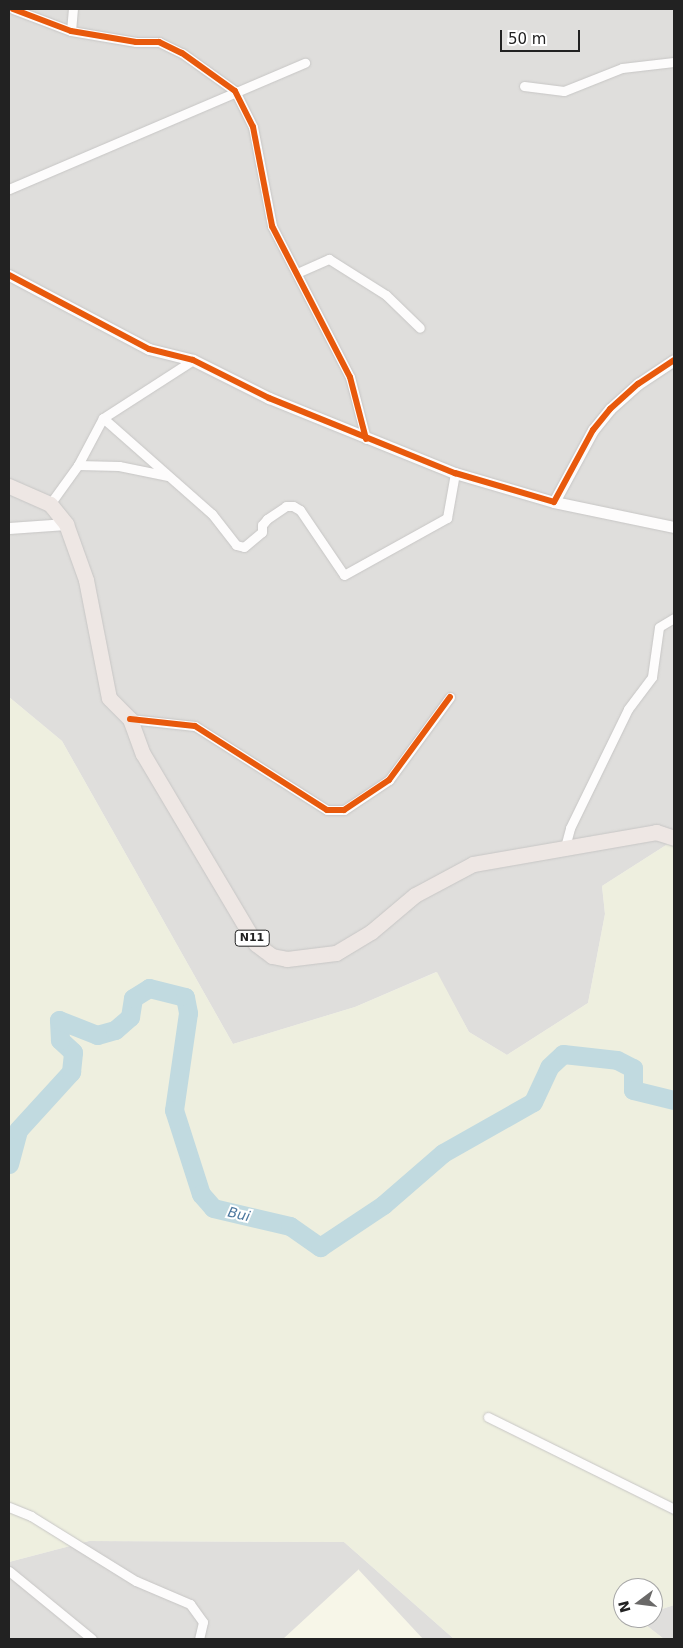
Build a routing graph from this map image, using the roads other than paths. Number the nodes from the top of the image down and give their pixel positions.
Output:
1 (13, 9) edge
2 (73, 9) edge
3 (71, 31) junction
4 (674, 62) edge
5 (305, 63) dead end
6 (524, 86) dead end
7 (235, 91) junction
8 (9, 189) edge
9 (297, 274) junction
10 (9, 275) edge
11 (420, 328) dead end
12 (193, 360) junction
13 (674, 360) edge
14 (103, 418) junction
15 (366, 439) junction
16 (78, 465) junction
17 (455, 473) junction
18 (168, 476) junction
19 (9, 486) edge
20 (554, 502) junction
21 (50, 504) junction
22 (66, 524) junction
23 (674, 527) edge
24 (9, 528) edge
25 (674, 618) edge
26 (450, 697) dead end
27 (130, 719) junction
28 (674, 838) edge
29 (565, 847) junction
30 (488, 1417) dead end
31 (9, 1507) edge
32 (674, 1510) edge
33 (9, 1571) edge
34 (92, 1639) edge
35 (199, 1639) edge

1 - 3 street
2 - 3 street
3 - 7 street
4 - 6 street
5 - 7 street
7 - 8 street
7 - 9 street
9 - 11 street
9 - 15 street
10 - 12 street
12 - 14 street
12 - 15 street
13 - 20 street
14 - 16 street
14 - 18 street
15 - 17 street
16 - 18 street
16 - 21 street
17 - 18 street
17 - 20 street
19 - 21 highway, N11
20 - 23 street
21 - 22 highway, N11
22 - 24 street
22 - 27 highway, N11
25 - 29 street
26 - 27 street
27 - 29 highway, N11
28 - 29 highway, N11
30 - 32 street
31 - 35 street
33 - 34 street

